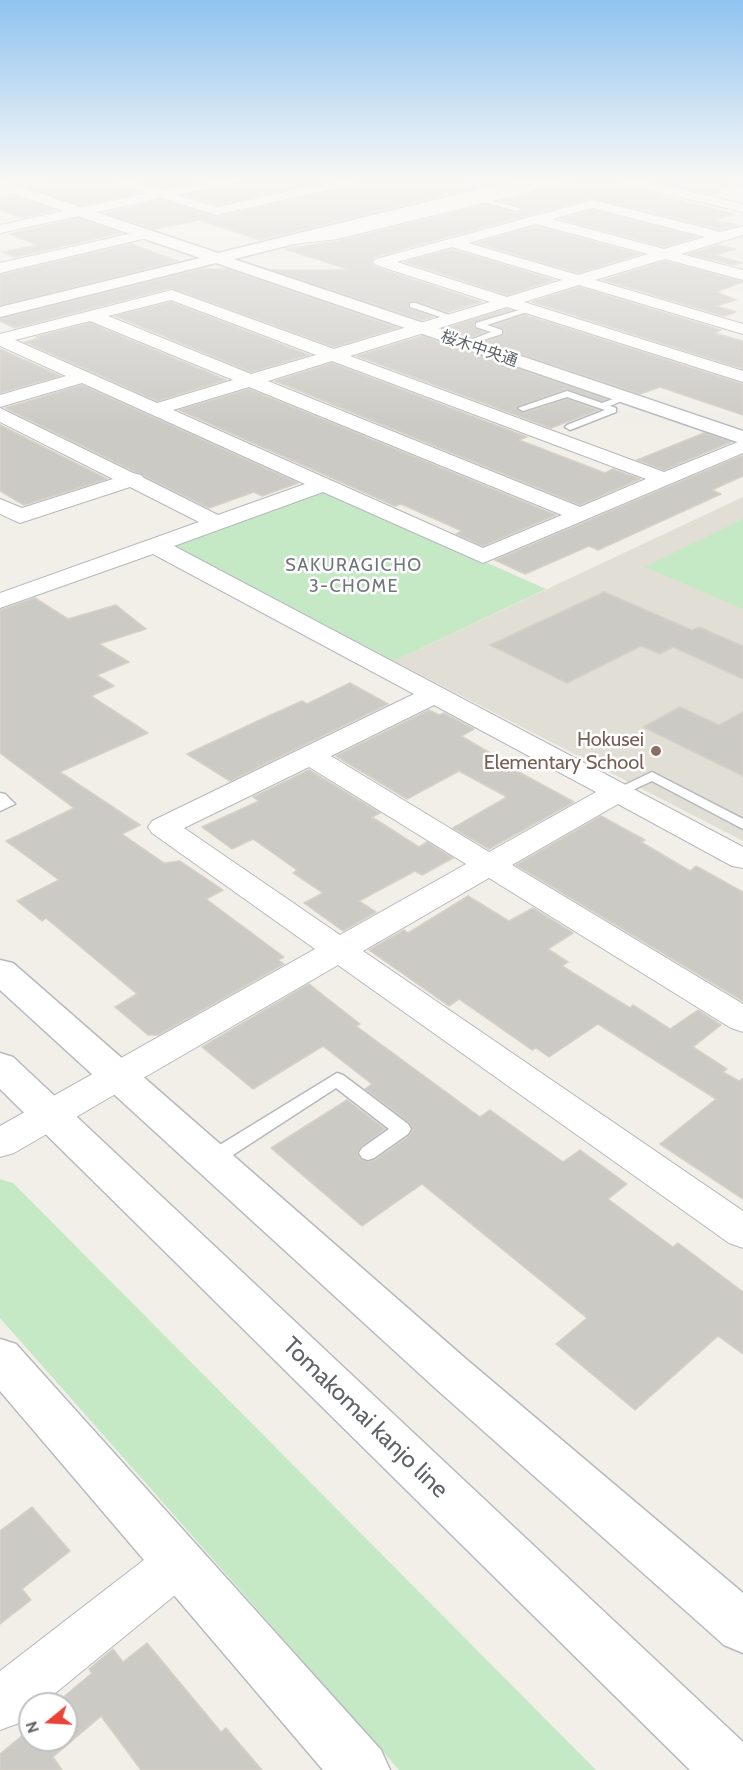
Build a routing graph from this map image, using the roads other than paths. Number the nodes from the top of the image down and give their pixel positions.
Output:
1 (10, 262) edge
2 (26, 262) edge
3 (189, 262) edge
4 (192, 262) edge
5 (222, 262) edge
6 (382, 262) edge
7 (515, 262) edge
8 (583, 262) edge
9 (639, 262) edge
10 (693, 262) edge
11 (634, 263) junction
12 (16, 264) junction
13 (0, 268) edge
14 (613, 270) junction
15 (667, 272) dead end
16 (743, 275) edge
17 (578, 280) junction
18 (505, 303) junction
19 (0, 304) edge
20 (413, 305) dead end
21 (529, 310) junction
22 (0, 312) edge
23 (92, 316) junction
24 (453, 318) junction
25 (420, 329) junction
26 (743, 329) edge
27 (0, 339) edge
28 (464, 344) junction
29 (333, 355) junction
30 (84, 377) junction
31 (743, 377) edge
32 (252, 380) junction
33 (624, 398) junction
34 (0, 401) edge
35 (602, 406) junction
36 (523, 408) dead end
37 (157, 409) junction
38 (0, 414) edge
39 (570, 427) dead end
40 (743, 438) edge
41 (743, 446) edge
42 (134, 479) junction
43 (664, 479) junction
44 (326, 484) junction
45 (0, 505) edge
46 (581, 515) junction
47 (217, 523) junction
48 (154, 545) junction
49 (0, 601) edge
50 (433, 695) junction
51 (311, 756) junction
52 (617, 792) junction
53 (0, 797) edge
54 (0, 807) edge
55 (743, 825) edge
56 (743, 860) edge
57 (487, 866) junction
58 (342, 950) junction
59 (0, 971) edge
60 (743, 1020) edge
61 (0, 1065) edge
62 (119, 1076) junction
63 (50, 1114) junction
64 (0, 1143) edge
65 (368, 1153) dead end
66 (212, 1159) junction
67 (743, 1232) edge
68 (3, 1367) edge
69 (179, 1562) junction
70 (743, 1627) edge
71 (0, 1704) edge
72 (361, 1770) edge
73 (731, 1770) edge

1 - 12 street
2 - 12 street
3 - 19 street
4 - 22 street
5 - 25 street, 桜木中央通
6 - 18 street
7 - 17 street
8 - 14 street
9 - 11 street
10 - 16 street
11 - 14 street
11 - 15 street
12 - 13 street
14 - 17 street
17 - 18 street
17 - 26 street
18 - 21 street
18 - 24 street
20 - 24 lane
21 - 28 lane
21 - 31 street
23 - 27 street
23 - 29 street
23 - 32 street
24 - 25 street
25 - 28 street, 桜木中央通
25 - 29 street
27 - 30 street
28 - 33 street, 桜木中央通
29 - 32 street
29 - 43 street
30 - 34 street
30 - 37 street
32 - 37 street
32 - 46 street
33 - 35 lane
33 - 40 street, 桜木中央通
35 - 36 lane
35 - 39 lane
37 - 44 street
38 - 42 street
41 - 43 street
42 - 45 street
42 - 47 street
43 - 46 street
44 - 46 street
44 - 47 street
47 - 48 street
48 - 49 street
48 - 50 street
50 - 51 street
50 - 52 street
51 - 57 street
51 - 58 street
52 - 55 lane
52 - 56 street
52 - 57 street
53 - 54 lane
57 - 58 street
57 - 60 street
58 - 62 street
58 - 67 street
59 - 62 street
61 - 63 street, Tomakomai kanjo line
62 - 63 street
62 - 66 street
63 - 64 street
63 - 73 street, Tomakomai kanjo line
65 - 66 lane
66 - 70 street
68 - 69 street
69 - 71 street
69 - 72 street

